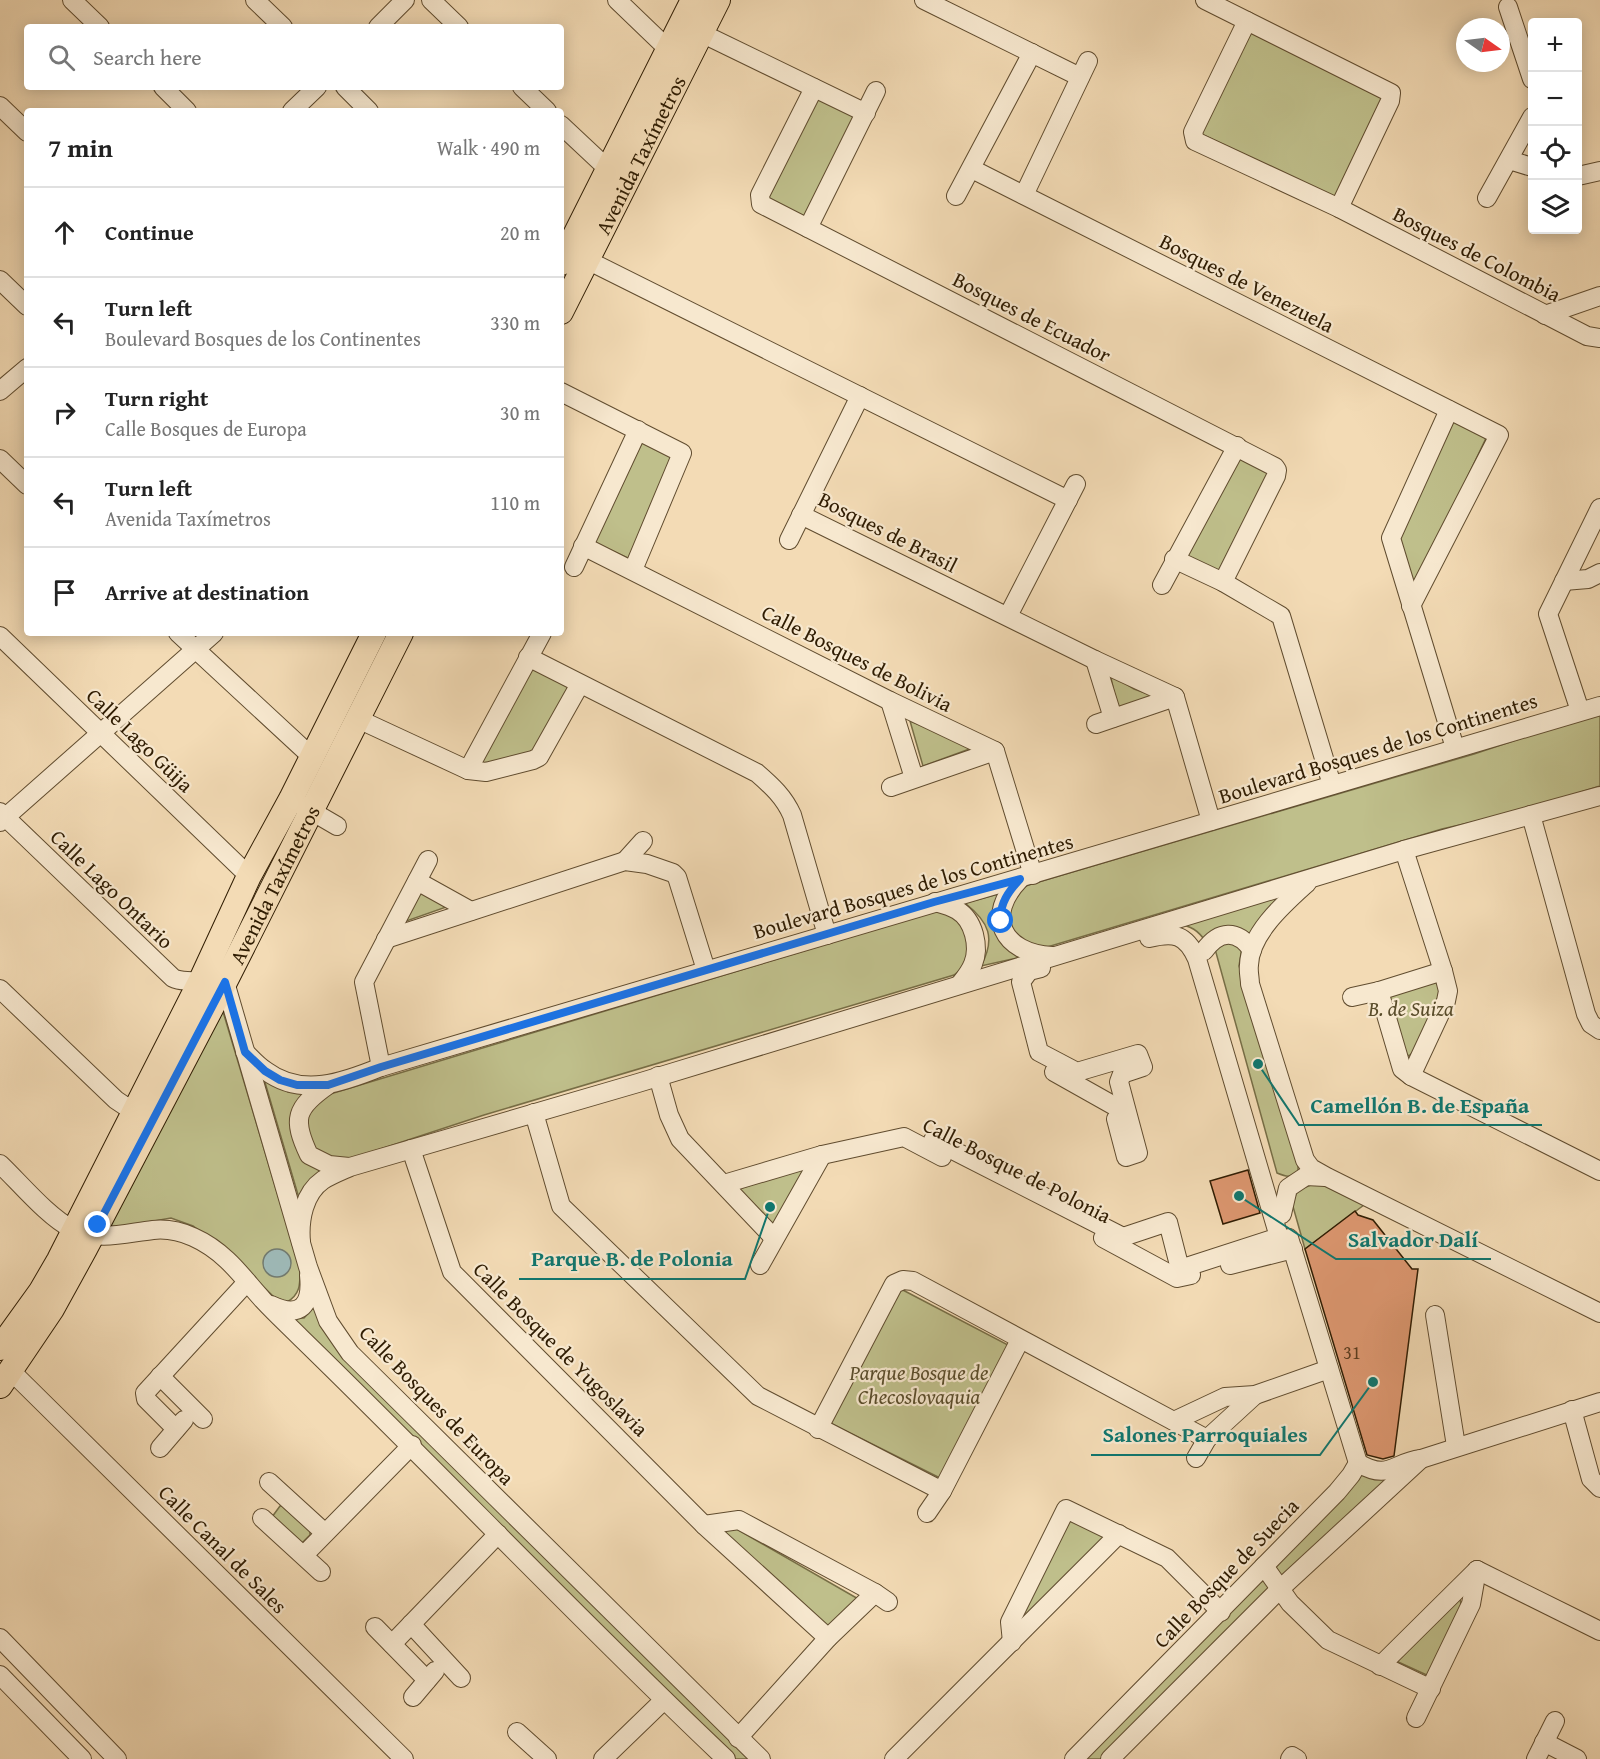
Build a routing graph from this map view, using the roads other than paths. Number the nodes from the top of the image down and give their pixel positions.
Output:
1 (72, 0) edge
2 (255, 0) edge
3 (405, 0) edge
4 (431, 0) edge
5 (617, 0) edge
6 (693, 0) edge
7 (718, 0) edge
8 (924, 0) edge
9 (1205, 0) edge
10 (1505, 2) edge
11 (1247, 21) junction
12 (97, 24) edge
13 (280, 24) edge
14 (381, 24) edge
15 (456, 24) edge
16 (701, 33) junction
17 (669, 50) junction
18 (1032, 52) junction
19 (1530, 72) edge
20 (814, 88) junction
21 (165, 90) edge
22 (314, 90) edge
23 (348, 90) edge
24 (525, 90) edge
25 (876, 91) dead end
26 (0, 106) edge
27 (184, 108) edge
28 (295, 108) edge
29 (366, 108) edge
30 (544, 108) edge
31 (866, 113) junction
32 (1528, 126) edge
33 (564, 128) edge
34 (24, 129) edge
35 (1509, 160) junction
36 (1528, 166) edge
37 (972, 169) junction
38 (609, 170) junction
39 (1600, 171) edge
40 (1582, 175) edge
41 (1024, 195) junction
42 (956, 196) dead end
43 (1487, 198) dead end
44 (1339, 208) junction
45 (808, 228) junction
46 (564, 257) edge
47 (587, 260) junction
48 (0, 280) edge
49 (1598, 288) edge
50 (24, 303) edge
51 (564, 306) edge
52 (1545, 315) junction
53 (1597, 338) edge
54 (24, 371) edge
55 (0, 392) edge
56 (564, 393) edge
57 (860, 396) junction
58 (1449, 410) junction
59 (638, 430) junction
60 (1237, 446) junction
61 (0, 459) edge
62 (24, 482) edge
63 (1600, 508) edge
64 (801, 514) junction
65 (789, 540) dead end
66 (583, 546) junction
67 (1174, 559) junction
68 (574, 567) dead end
69 (633, 570) junction
70 (1600, 573) edge
71 (1564, 581) junction
72 (1223, 582) junction
73 (1162, 585) dead end
74 (1411, 606) junction
75 (1008, 616) junction
76 (0, 636) edge
77 (181, 636) edge
78 (211, 636) edge
79 (368, 636) edge
80 (400, 636) edge
81 (540, 636) edge
82 (195, 650) junction
83 (528, 657) junction
84 (1095, 660) junction
85 (580, 684) junction
86 (1175, 697) junction
87 (890, 701) junction
88 (1600, 706) edge
89 (1580, 711) junction
90 (358, 719) junction
91 (100, 733) junction
92 (1455, 748) junction
93 (995, 751) junction
94 (312, 757) junction
95 (468, 770) junction
96 (914, 778) junction
97 (1332, 784) junction
98 (891, 787) dead end
99 (1600, 796) edge
100 (301, 805) junction
101 (1531, 815) junction
102 (2, 817) edge
103 (1211, 821) junction
104 (337, 826) dead end
105 (643, 841) dead end
106 (1404, 850) junction
107 (428, 860) dead end
108 (625, 861) junction
109 (249, 876) junction
110 (1026, 877) junction
111 (1310, 880) junction
112 (417, 881) junction
113 (934, 902) junction
114 (471, 911) junction
115 (1156, 926) junction
116 (827, 934) junction
117 (386, 939) junction
118 (1252, 950) junction
119 (1204, 951) junction
120 (1057, 956) junction
121 (706, 970) junction
122 (1008, 970) junction
123 (1443, 971) junction
124 (201, 980) junction
125 (225, 982) junction
126 (960, 984) junction
127 (0, 989) edge
128 (1379, 991) junction
129 (1352, 997) dead end
130 (1600, 1030) edge
131 (245, 1052) junction
132 (1134, 1062) dead end
133 (381, 1067) junction
134 (1109, 1069) junction
135 (1410, 1076) junction
136 (658, 1077) junction
137 (1070, 1082) junction
138 (328, 1085) junction
139 (134, 1112) junction
140 (534, 1113) junction
141 (1117, 1114) junction
142 (933, 1140) dead end
143 (1130, 1148) dead end
144 (411, 1149) junction
145 (822, 1155) junction
146 (0, 1164) edge
147 (350, 1167) junction
148 (1600, 1171) edge
149 (1327, 1177) junction
150 (724, 1184) junction
151 (1282, 1214) junction
152 (83, 1232) junction
153 (774, 1238) junction
154 (301, 1242) junction
155 (1120, 1247) junction
156 (1293, 1249) junction
157 (760, 1265) dead end
158 (308, 1267) junction
159 (1177, 1278) junction
160 (247, 1282) junction
161 (265, 1303) junction
162 (1600, 1313) edge
163 (1435, 1315) dead end
164 (1020, 1340) junction
165 (0, 1348) edge
166 (1329, 1369) junction
167 (160, 1376) junction
168 (5, 1378) edge
169 (1255, 1395) junction
170 (1600, 1402) edge
171 (1572, 1410) junction
172 (1174, 1421) junction
173 (176, 1429) junction
174 (818, 1429) junction
175 (1207, 1439) junction
176 (412, 1445) junction
177 (1456, 1446) junction
178 (159, 1448) dead end
179 (1196, 1458) dead end
180 (1421, 1459) junction
181 (1358, 1463) junction
182 (268, 1482) dead end
183 (1600, 1488) edge
184 (942, 1491) junction
185 (281, 1495) junction
186 (927, 1513) dead end
187 (704, 1525) junction
188 (325, 1533) junction
189 (498, 1534) junction
190 (1119, 1534) junction
191 (304, 1555) junction
192 (1264, 1566) junction
193 (1477, 1570) junction
194 (321, 1572) dead end
195 (1281, 1589) junction
196 (1221, 1612) junction
197 (411, 1624) junction
198 (375, 1627) dead end
199 (1600, 1631) edge
200 (0, 1638) edge
201 (828, 1638) junction
202 (1012, 1642) junction
203 (392, 1644) junction
204 (444, 1661) junction
205 (1380, 1666) junction
206 (0, 1675) edge
207 (461, 1678) dead end
208 (427, 1680) junction
209 (1431, 1689) junction
210 (413, 1697) dead end
211 (664, 1700) junction
212 (1416, 1718) dead end
213 (1555, 1721) dead end
214 (517, 1731) dead end
215 (738, 1738) junction
216 (1544, 1742) junction
217 (536, 1756) edge
218 (400, 1758) edge
219 (1113, 1758) edge
220 (82, 1759) edge
221 (117, 1759) edge
222 (603, 1759) edge
223 (726, 1759) edge
224 (761, 1759) edge
225 (894, 1759) edge
226 (1074, 1759) edge
227 (1290, 1759) edge
228 (1297, 1759) edge
229 (1536, 1759) edge
230 (1576, 1759) edge

1 - 12 street
2 - 13 street
3 - 14 street
4 - 15 street
5 - 17 street
6 - 17 main road, Avenida Taxímetros
7 - 16 main road, Avenida Taxímetros
8 - 18 street
9 - 11 street
10 - 19 street
11 - 44 street
11 - 44 street, Bosques de Colombia
16 - 20 street
16 - 47 main road, Avenida Taxímetros
17 - 38 main road, Avenida Taxímetros
18 - 37 street
18 - 41 street
20 - 31 street
20 - 45 street, Bosques de Ecuador
21 - 27 street
22 - 28 street
23 - 29 street
24 - 30 street
25 - 31 street
26 - 34 street
31 - 45 street
32 - 35 street
33 - 38 street
35 - 36 street
35 - 43 street
37 - 41 street, Bosques de Venezuela
37 - 42 street
38 - 46 main road, Avenida Taxímetros
39 - 40 street
41 - 58 street, Bosques de Venezuela
44 - 52 street, Bosques de Colombia
45 - 60 street, Bosques de Ecuador
47 - 51 main road, Avenida Taxímetros
47 - 57 street
48 - 50 street
49 - 52 street
52 - 53 street, Bosques de Colombia
54 - 55 street
56 - 59 street
57 - 64 street, Bosques de Brasil
57 - 75 street
58 - 74 street
58 - 74 street, Bosques de Venezuela
59 - 66 street
59 - 69 street
60 - 67 street
60 - 72 street, Bosques de Ecuador
61 - 62 street
63 - 71 street
64 - 65 street
64 - 75 street, Bosques de Brasil
66 - 68 street
66 - 69 street, Calle Bosques de Bolivia
67 - 72 street
67 - 73 street
69 - 87 street, Calle Bosques de Bolivia
70 - 71 street
71 - 89 street
72 - 97 street
74 - 92 street
75 - 84 street, Bosques de Brasil
76 - 91 street, Calle Lago Güija
77 - 82 street
78 - 82 street
79 - 94 main road, Avenida Taxímetros
80 - 90 main road, Avenida Taxímetros
81 - 83 street
82 - 91 street
82 - 94 street
83 - 85 street
83 - 95 street
84 - 86 street, Bosques de Brasil
84 - 86 street
85 - 95 street
85 - 116 street
86 - 103 street
87 - 93 street, Calle Bosques de Bolivia
87 - 96 street
88 - 89 street, Boulevard Bosques de los Continentes
89 - 92 street, Boulevard Bosques de los Continentes
90 - 95 street
90 - 100 main road, Avenida Taxímetros
91 - 102 street
91 - 109 street, Calle Lago Güija
92 - 97 street, Boulevard Bosques de los Continentes
93 - 96 street
93 - 110 street
94 - 100 main road, Avenida Taxímetros
96 - 98 street
97 - 103 street, Boulevard Bosques de los Continentes
99 - 101 street
100 - 104 street
100 - 109 main road, Avenida Taxímetros
100 - 125 main road, Avenida Taxímetros
101 - 106 street
101 - 130 street
102 - 124 street, Calle Lago Ontario
103 - 110 street, Boulevard Bosques de los Continentes
105 - 108 street
106 - 111 street
106 - 123 street
107 - 112 street
108 - 114 street
108 - 121 street
109 - 124 main road, Avenida Taxímetros
110 - 113 street, Boulevard Bosques de los Continentes
110 - 120 street
111 - 115 street
111 - 118 street
112 - 114 street
112 - 117 street
113 - 116 street, Boulevard Bosques de los Continentes
113 - 126 street
114 - 117 street
115 - 119 street
115 - 120 street
116 - 121 street, Boulevard Bosques de los Continentes
117 - 133 street
118 - 119 street
118 - 149 street
119 - 151 street
120 - 122 street
121 - 133 street, Boulevard Bosques de los Continentes
122 - 126 street
122 - 137 street
123 - 128 street
123 - 135 street
124 - 125 street
124 - 139 main road, Avenida Taxímetros
125 - 131 street, Calle Bosques de Europa
125 - 152 main road, Avenida Taxímetros
126 - 136 street
127 - 139 street
128 - 129 street
128 - 135 street
131 - 138 street, Boulevard Bosques de los Continentes
131 - 154 street, Calle Bosques de Europa
132 - 134 street
133 - 138 street, Boulevard Bosques de los Continentes
134 - 137 street
134 - 141 street
135 - 148 street
136 - 140 street
136 - 150 street
137 - 141 street
138 - 147 street
139 - 152 main road, Avenida Taxímetros
140 - 144 street
140 - 174 street
141 - 142 street
141 - 143 street
144 - 147 street
144 - 187 street, Calle Bosque de Yugoslavia
145 - 150 street, Calle Bosque de Polonia
145 - 153 street
145 - 155 street, Calle Bosque de Polonia
146 - 152 street
147 - 154 street
149 - 151 street
149 - 162 street
150 - 153 street
151 - 156 street
152 - 160 street
152 - 165 main road, Avenida Taxímetros
152 - 168 main road, Avenida Taxímetros
153 - 157 street
154 - 158 street, Calle Bosques de Europa
155 - 159 street, Calle Bosque de Polonia
155 - 159 street, Calle Bosque de Polonia
156 - 159 street
156 - 166 street
158 - 161 street
158 - 215 street, Calle Bosques de Europa
160 - 161 street
160 - 167 street
161 - 176 street
163 - 177 street
164 - 172 street
164 - 174 street
164 - 184 street
166 - 169 street
166 - 181 street
167 - 173 street
167 - 173 street
168 - 218 street, Calle Canal de Sales
169 - 172 street
169 - 175 street
170 - 171 street
171 - 177 street
171 - 183 street
172 - 175 street
173 - 178 street
174 - 184 street
175 - 179 street
176 - 188 street
176 - 189 street
177 - 180 street
180 - 181 street
180 - 195 street
181 - 192 street, Calle Bosque de Suecia
182 - 185 street
184 - 186 street
185 - 188 street
185 - 191 street
187 - 201 street, Calle Bosque de Yugoslavia
187 - 201 street
188 - 191 street
189 - 197 street
189 - 211 street
190 - 196 street
190 - 202 street
190 - 202 street
191 - 194 street
192 - 195 street
192 - 196 street, Calle Bosque de Suecia
193 - 199 street
193 - 205 street
193 - 209 street
195 - 205 street
195 - 219 street
196 - 226 street, Calle Bosque de Suecia
197 - 203 street
197 - 204 street
198 - 203 street
200 - 221 street
201 - 215 street
202 - 225 street
203 - 208 street
204 - 207 street
204 - 208 street
205 - 209 street
206 - 220 street
208 - 210 street
209 - 212 street
211 - 222 street
211 - 223 street
213 - 216 street
214 - 217 street
215 - 224 street, Calle Bosques de Europa
216 - 229 street
216 - 230 street
227 - 228 street

